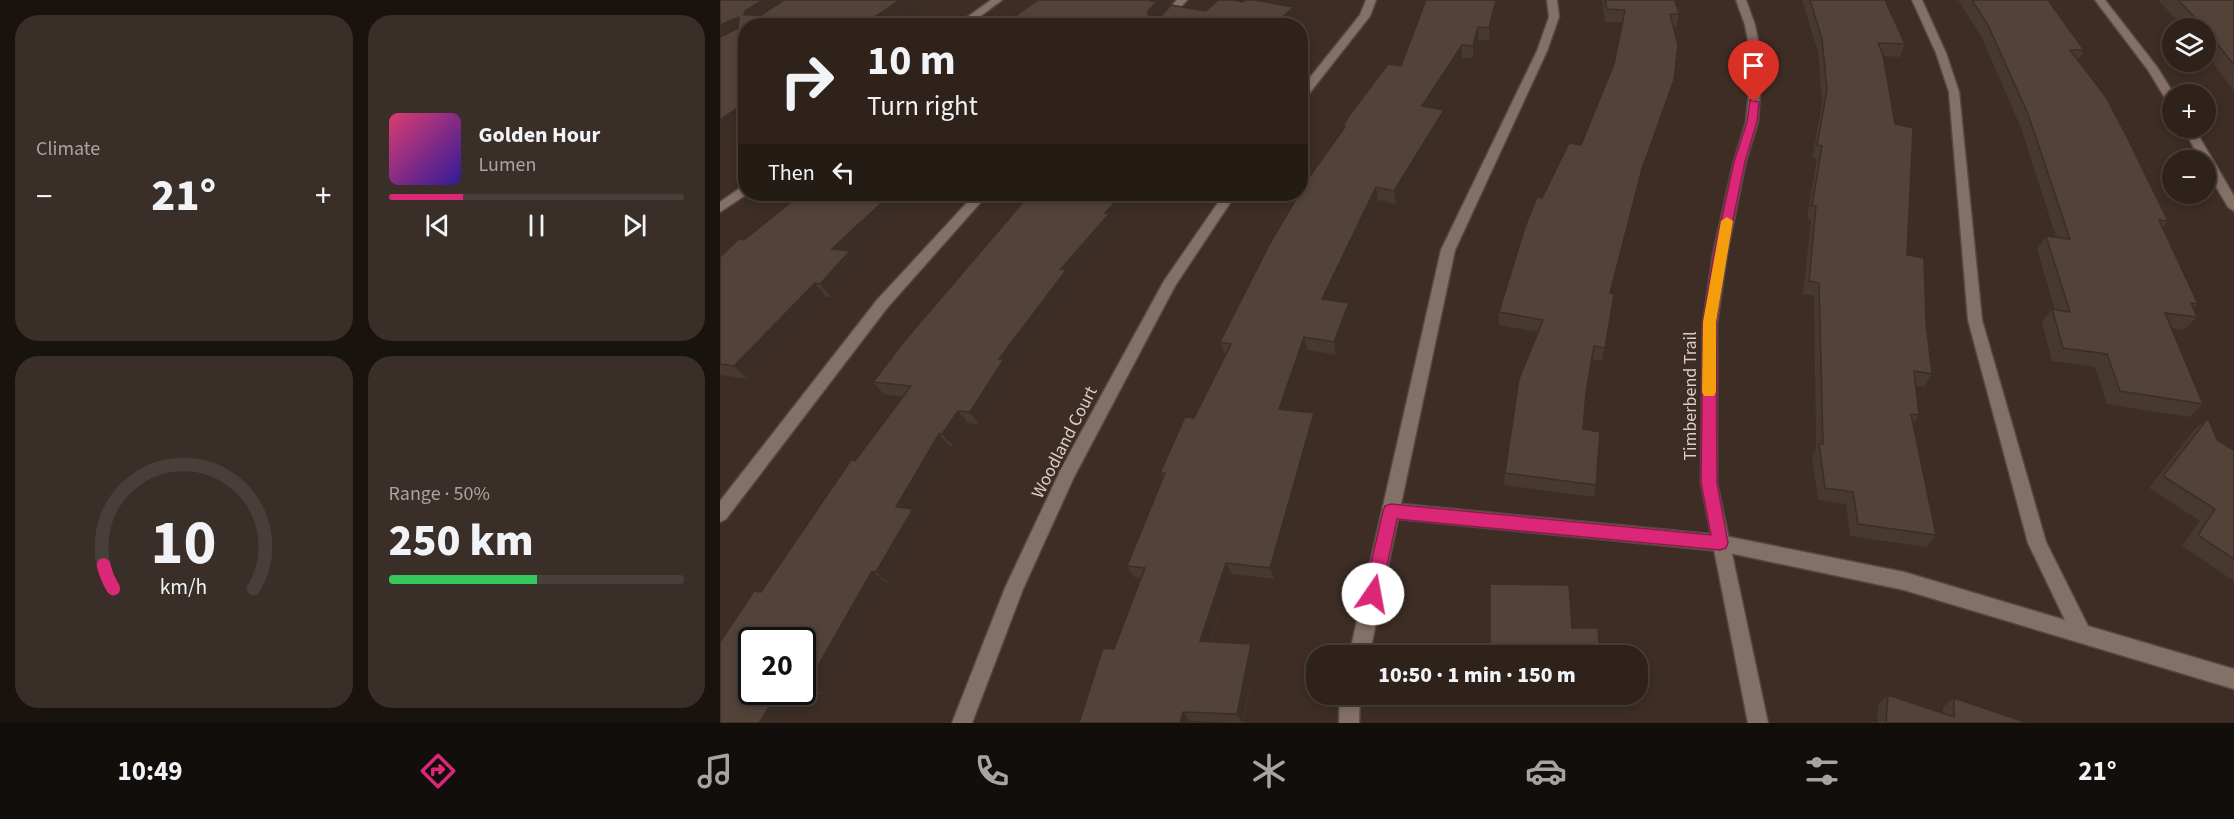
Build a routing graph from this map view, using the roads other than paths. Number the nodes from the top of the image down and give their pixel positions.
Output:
1 (997, 0) edge
2 (1182, 0) edge
3 (1371, 0) edge
4 (1552, 0) edge
5 (1741, 0) edge
6 (1917, 0) edge
7 (2100, 0) edge
8 (971, 18) edge
9 (1165, 18) edge
10 (2162, 84) edge
11 (1308, 88) edge
12 (2194, 138) edge
13 (738, 194) edge
14 (976, 201) edge
15 (1225, 201) edge
16 (2234, 207) edge
17 (720, 208) edge
18 (1391, 511) junction
19 (720, 514) edge
20 (1720, 543) junction
21 (2080, 633) junction
22 (1361, 645) edge
23 (2234, 679) edge
24 (1350, 705) edge
25 (962, 723) edge
26 (1349, 723) edge
27 (1758, 723) edge

1 - 8 street
2 - 9 street
3 - 11 street
4 - 18 street
5 - 20 street, Timberbend Trail
6 - 21 street
7 - 10 street
12 - 16 street
13 - 17 street
14 - 19 street
15 - 25 street, Woodland Court
18 - 20 street
18 - 22 street
20 - 21 street
20 - 27 street, Timberbend Trail
21 - 23 street
24 - 26 street

